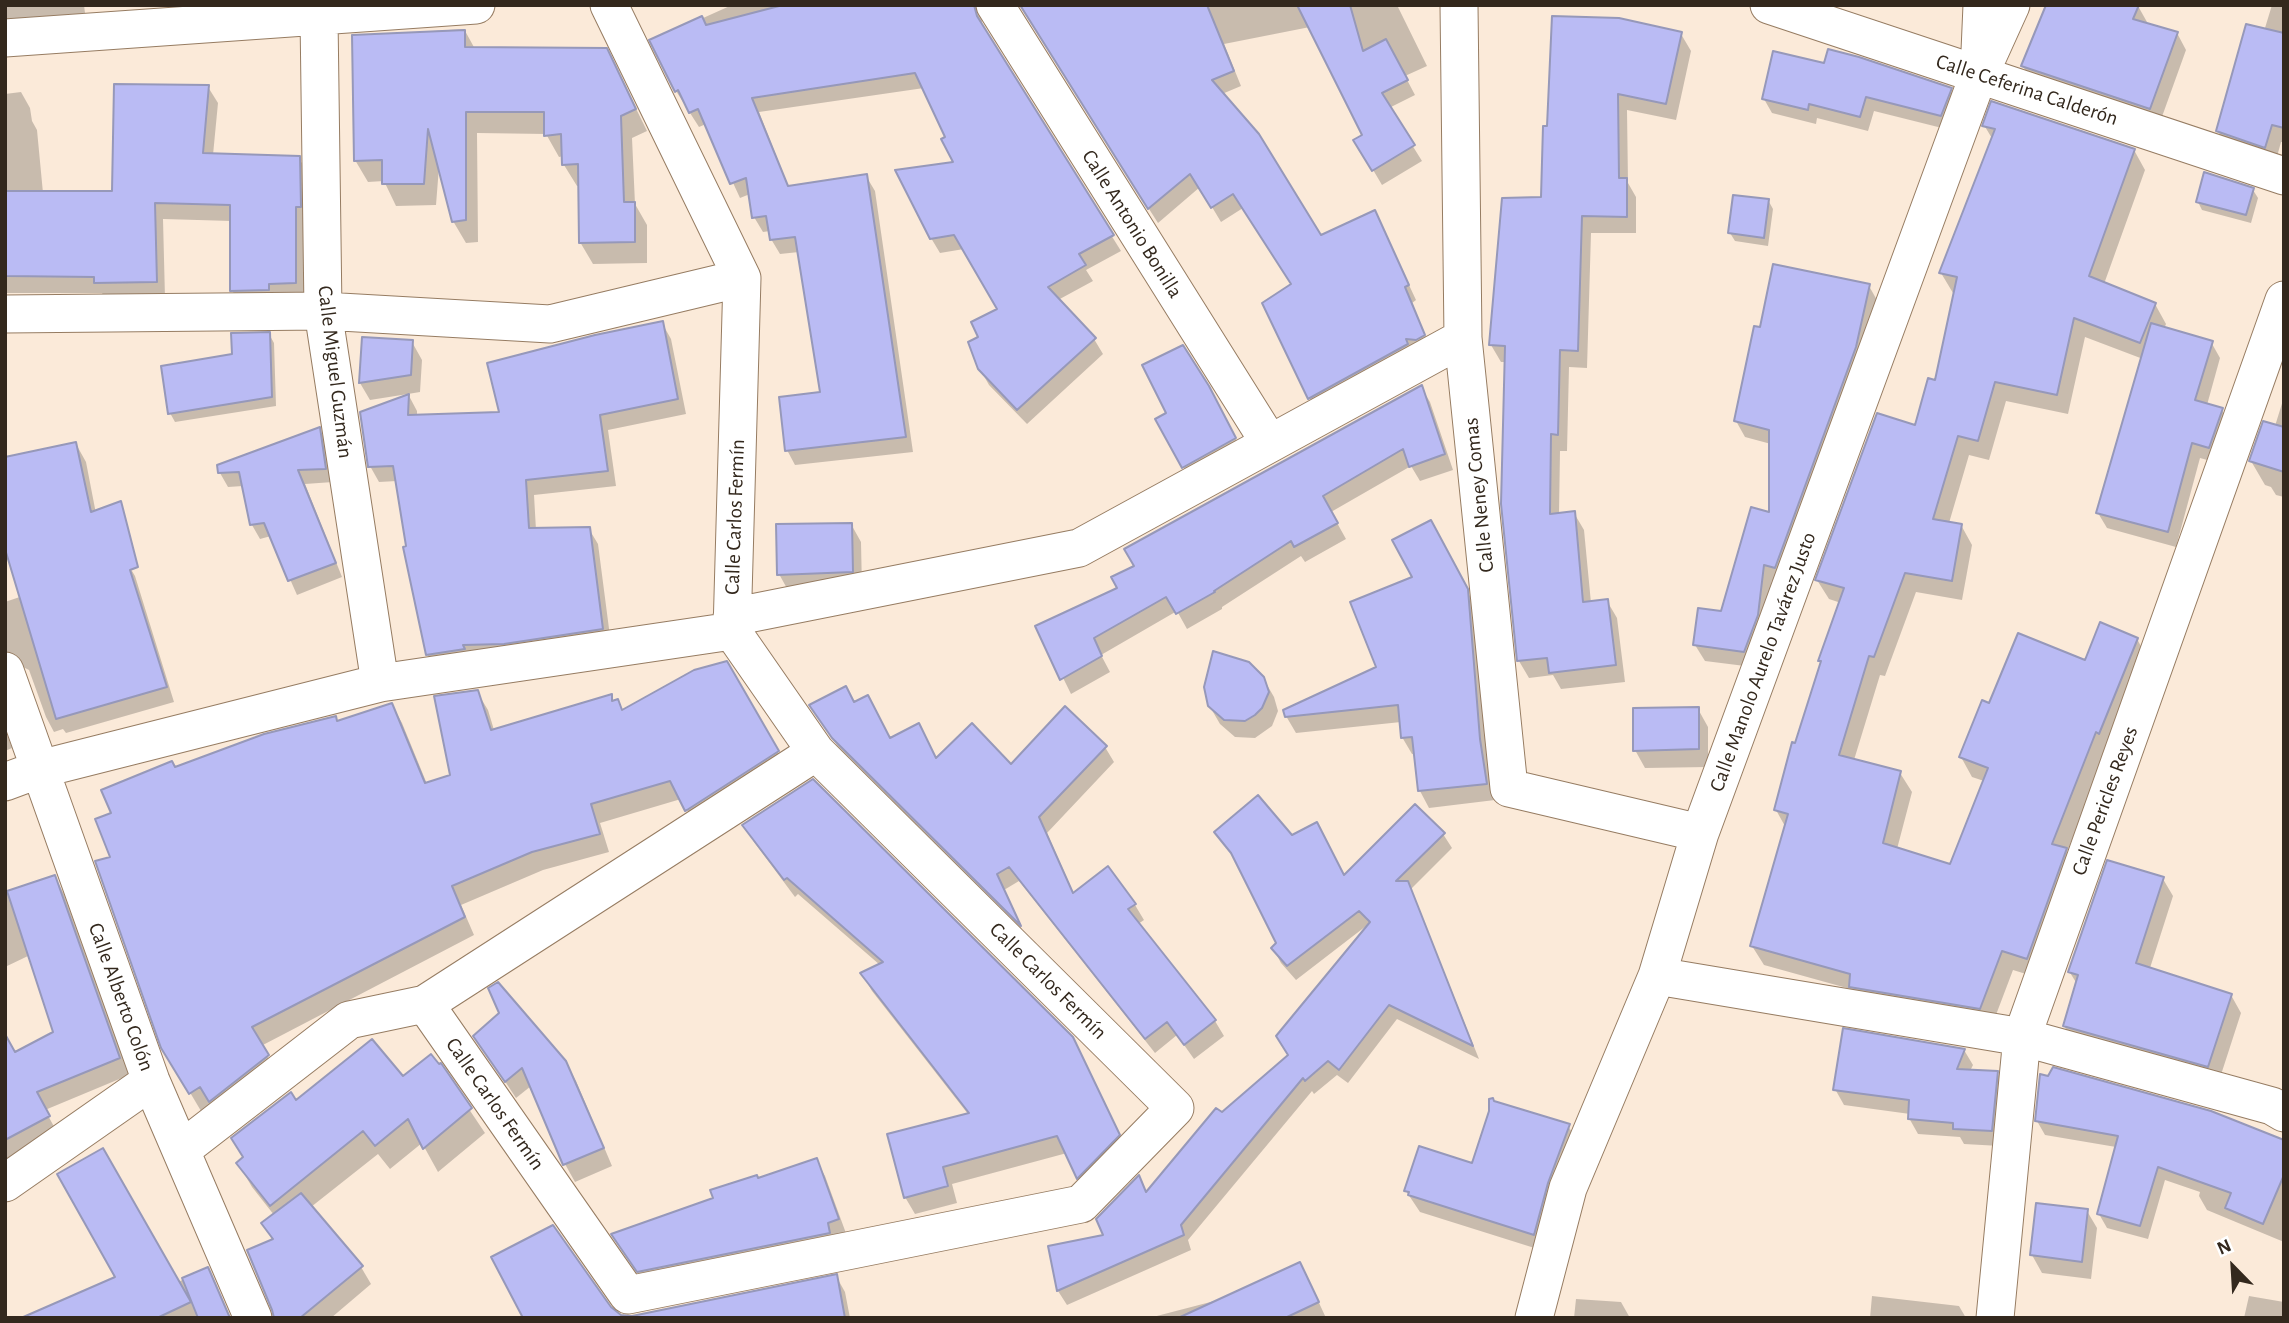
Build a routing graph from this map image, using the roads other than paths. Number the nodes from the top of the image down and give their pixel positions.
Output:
1 (476, 5) edge
2 (609, 5) edge
3 (995, 5) edge
4 (1459, 5) edge
5 (1769, 5) edge
6 (1982, 5) edge
7 (2011, 5) edge
8 (319, 17) junction
9 (5, 38) edge
10 (1979, 74) junction
11 (2284, 176) edge
12 (742, 278) junction
13 (2284, 300) edge
14 (323, 311) junction
15 (5, 314) edge
16 (1463, 338) junction
17 (1269, 442) junction
18 (732, 624) junction
19 (5, 671) edge
20 (380, 683) junction
21 (816, 752) junction
22 (40, 769) junction
23 (5, 782) edge
24 (1700, 833) junction
25 (1657, 976) junction
26 (425, 1004) junction
27 (2022, 1037) junction
28 (151, 1081) junction
29 (2284, 1113) edge
30 (181, 1150) junction
31 (5, 1183) edge
32 (253, 1318) edge
33 (1534, 1318) edge
34 (1995, 1318) edge

1 - 8 street
2 - 12 street, Calle Carlos Fermín
3 - 17 street, Calle Antonio Bonilla
4 - 16 street, Calle Neney Comas
5 - 10 street, Calle Ceferina Calderón
6 - 10 street, Calle Manolo Aurelo Tavárez Justo
7 - 10 street
8 - 9 street
8 - 14 street, Calle Miguel Guzmán
10 - 11 street, Calle Ceferina Calderón
10 - 24 street, Calle Manolo Aurelo Tavárez Justo
12 - 14 street
12 - 18 street, Calle Carlos Fermín
13 - 27 street, Calle Pericles Reyes
14 - 15 street
14 - 20 street, Calle Miguel Guzmán
16 - 17 street
16 - 24 street, Calle Neney Comas
17 - 18 street
18 - 20 street
18 - 21 street, Calle Carlos Fermín
19 - 22 street, Calle Alberto Colón
20 - 22 street
21 - 26 street
21 - 26 street, Calle Carlos Fermín
22 - 23 street
22 - 28 street, Calle Alberto Colón
24 - 25 street, Calle Manolo Aurelo Tavárez Justo
25 - 27 street
25 - 33 street, Calle Manolo Aurelo Tavárez Justo
26 - 30 street
27 - 29 street
27 - 34 street, Calle Pericles Reyes
28 - 30 street, Calle Alberto Colón
28 - 31 street
30 - 32 street, Calle Alberto Colón

